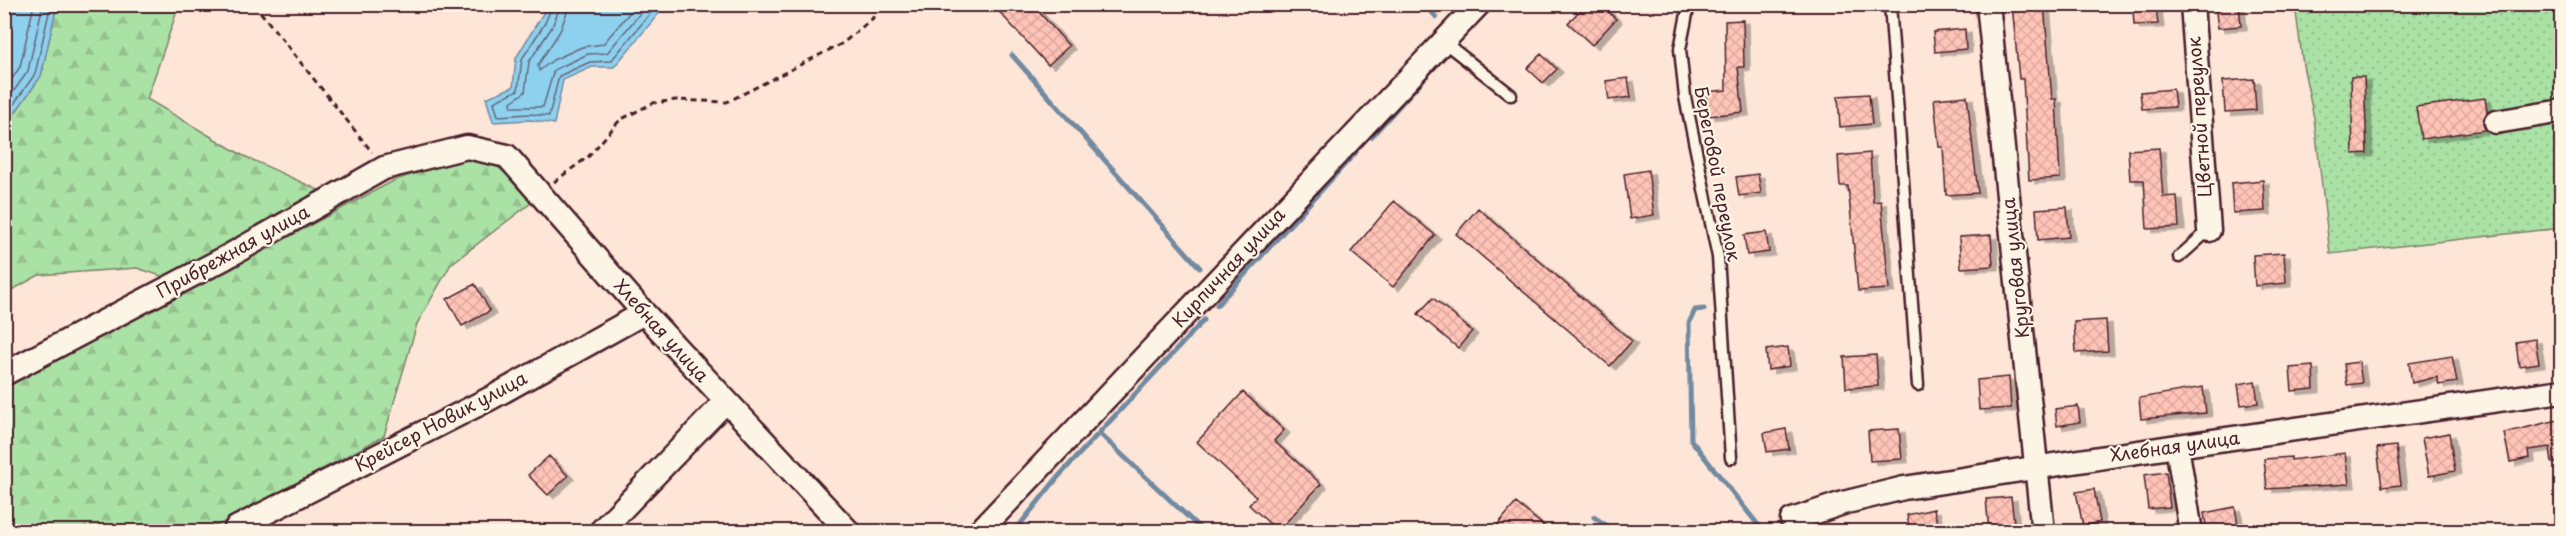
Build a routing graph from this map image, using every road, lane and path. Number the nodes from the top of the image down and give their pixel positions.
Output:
1 (254, 4) edge
2 (874, 4) edge
3 (1479, 4) edge
4 (1689, 4) edge
5 (1890, 4) edge
6 (1988, 4) edge
7 (2192, 4) edge
8 (1444, 42) junction
9 (1511, 95) dead end
10 (2562, 111) edge
11 (2496, 122) dead end
12 (467, 147) joint
13 (384, 168) junction
14 (537, 192) junction
15 (2209, 230) joint
16 (2179, 257) dead end
17 (644, 313) junction
18 (4, 374) edge
19 (1918, 385) dead end
20 (2562, 391) edge
21 (726, 401) junction
22 (2177, 446) junction
23 (1731, 458) dead end
24 (2038, 467) junction
25 (1791, 520) dead end
26 (236, 528) dead end
27 (600, 531) edge
28 (849, 531) edge
29 (979, 531) edge
30 (2043, 531) edge
31 (2191, 531) edge

1 - 13 path
2 - 14 path
3 - 8 street, Кирпичная улица
4 - 23 lane, Береговой переулок
5 - 19 lane
6 - 24 street, Круговая улица
7 - 15 street, Цветной переулок
8 - 9 lane
8 - 29 street, Кирпичная улица
10 - 11 street
12 - 13 street, Прибрежная улица
12 - 14 street, Хлебная улица
13 - 18 street, Прибрежная улица
14 - 17 street, Хлебная улица
15 - 16 lane
17 - 21 street, Хлебная улица
17 - 26 street, Крейсер Новик улица
20 - 22 street, Хлебная улица
21 - 27 street
21 - 28 street, Хлебная улица
22 - 24 street, Хлебная улица
22 - 31 street
24 - 25 street, Хлебная улица
24 - 30 street, Круговая улица

